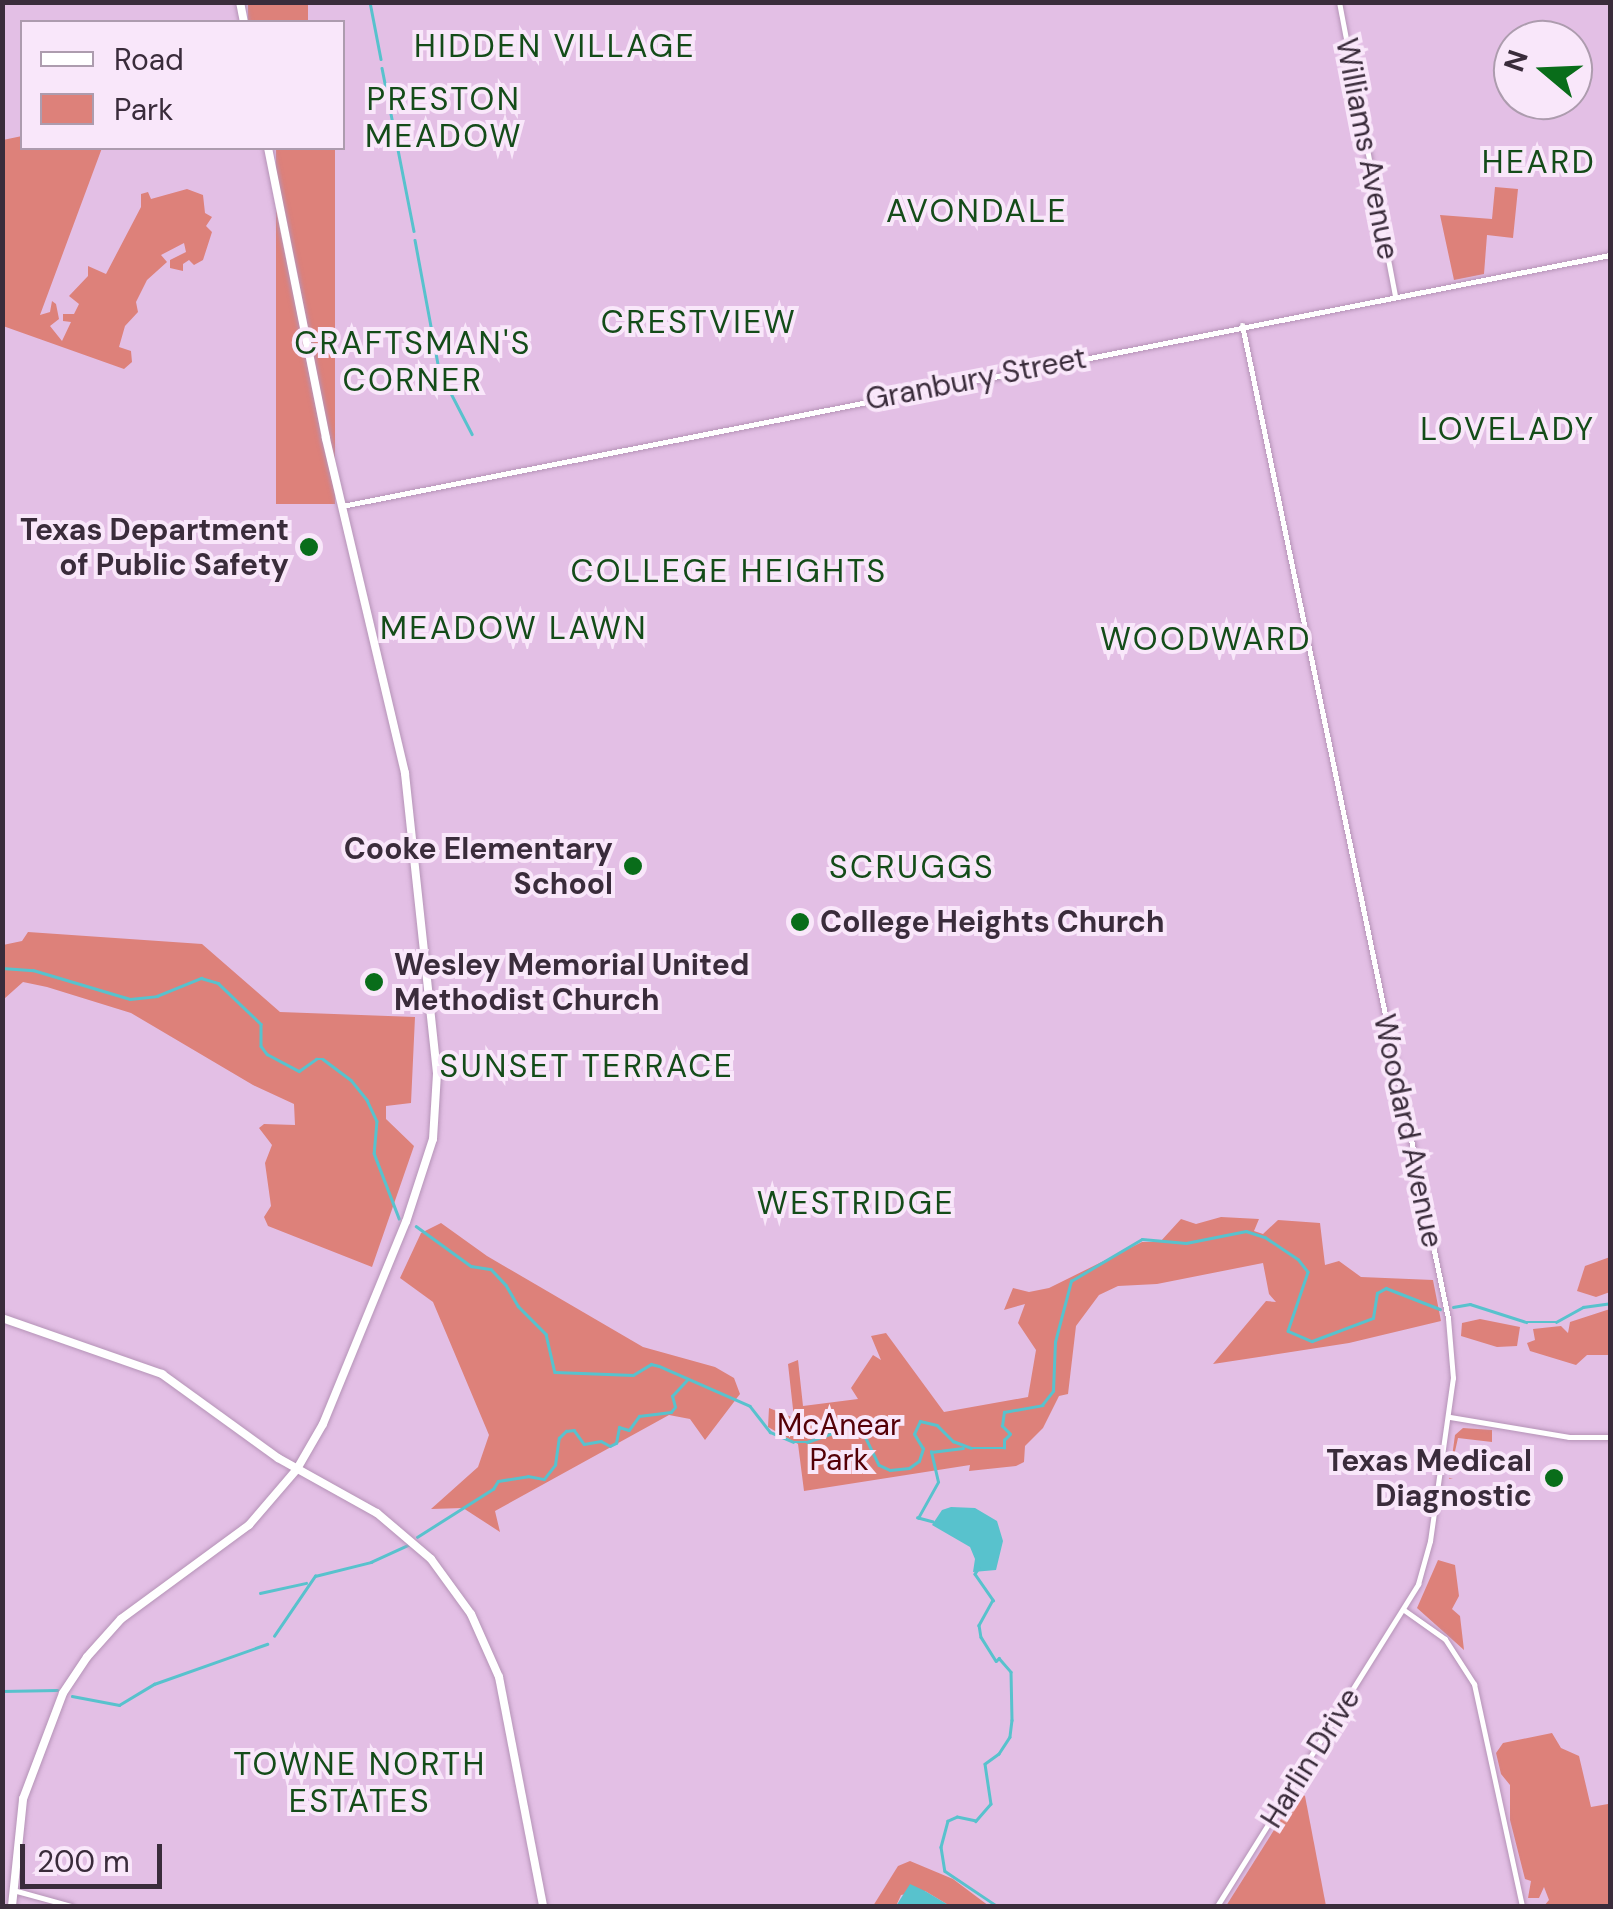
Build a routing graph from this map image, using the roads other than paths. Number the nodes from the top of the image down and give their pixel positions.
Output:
1 (1340, 2) edge
2 (268, 150) edge
3 (1610, 254) edge
4 (1395, 296) junction
5 (1242, 325) junction
6 (342, 506) junction
7 (2, 1318) edge
8 (1450, 1416) junction
9 (1610, 1437) edge
10 (297, 1470) junction
11 (1404, 1610) junction
12 (13, 1890) junction
13 (12, 1906) edge
14 (71, 1906) edge
15 (542, 1906) edge
16 (1217, 1906) edge
17 (1522, 1906) edge

1 - 4 street, Williams Avenue
2 - 6 main road
3 - 4 street, Granbury Street
4 - 5 street, Granbury Street
5 - 6 street, Granbury Street
5 - 8 street, Woodard Avenue
6 - 10 main road
7 - 10 main road
8 - 9 street
8 - 11 street, Woodard Avenue
10 - 12 main road
10 - 15 main road
11 - 16 street, Harlin Drive
11 - 17 street
12 - 13 main road
12 - 14 street

